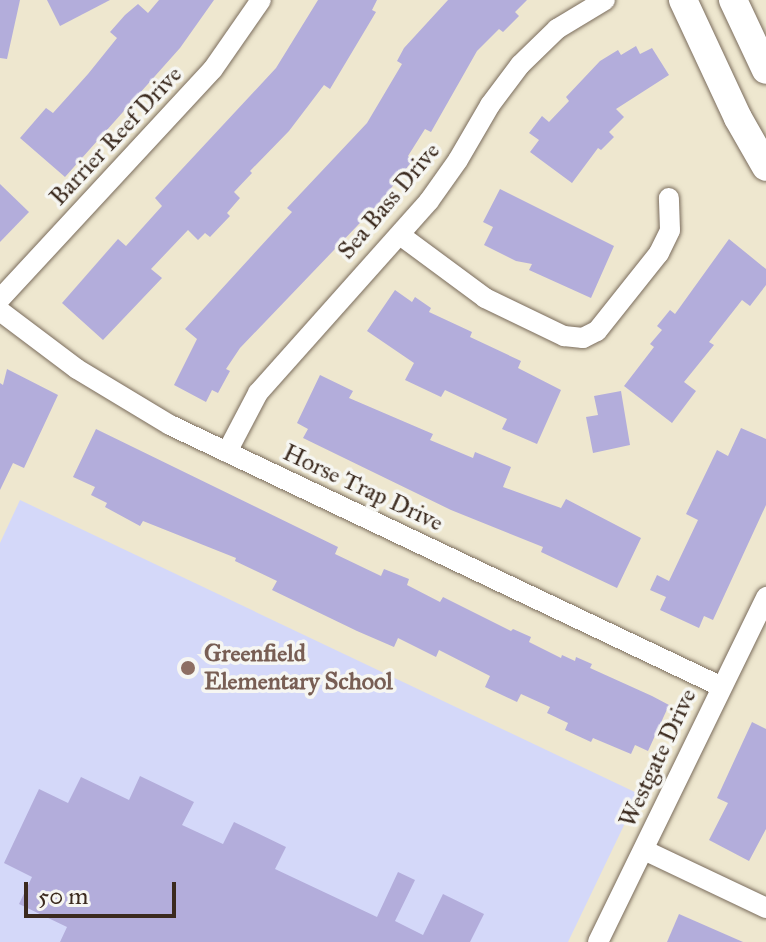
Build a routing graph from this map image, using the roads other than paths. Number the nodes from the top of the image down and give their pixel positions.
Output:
1 (261, 0) edge
2 (605, 0) edge
3 (683, 0) edge
4 (733, 0) edge
5 (766, 70) edge
6 (766, 167) edge
7 (669, 198) dead end
8 (400, 235) junction
9 (0, 299) edge
10 (0, 311) edge
11 (227, 452) junction
12 (766, 597) edge
13 (720, 686) junction
14 (644, 850) junction
15 (766, 908) edge
16 (598, 942) edge

1 - 9 street, Barrier Reef Drive
2 - 8 street, Sea Bass Drive
3 - 6 main road
4 - 5 main road
7 - 8 street
8 - 11 street, Sea Bass Drive
10 - 11 street, Horse Trap Drive
11 - 13 street, Horse Trap Drive
12 - 13 street, Westgate Drive
13 - 14 street, Westgate Drive
14 - 15 street
14 - 16 street, Westgate Drive

